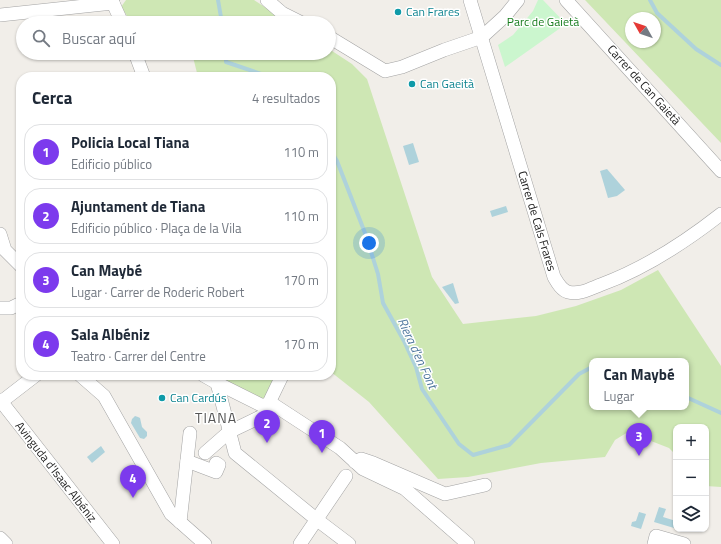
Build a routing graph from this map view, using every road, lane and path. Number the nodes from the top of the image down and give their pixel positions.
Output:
1 (267, 0) edge
2 (470, 0) edge
3 (518, 0) edge
4 (566, 0) edge
5 (114, 1) edge
6 (0, 15) edge
7 (119, 16) edge
8 (288, 16) edge
9 (482, 37) junction
10 (336, 41) edge
11 (138, 60) edge
12 (142, 72) edge
13 (721, 171) edge
14 (721, 214) edge
15 (0, 234) edge
16 (16, 261) edge
17 (29, 380) edge
18 (86, 380) edge
19 (212, 380) edge
20 (280, 380) edge
21 (217, 383) junction
22 (1, 401) edge
23 (265, 411) junction
24 (229, 432) junction
25 (190, 433) dead end
26 (205, 453) dead end
27 (187, 461) junction
28 (216, 462) dead end
29 (355, 462) junction
30 (346, 476) dead end
31 (485, 485) dead end
32 (316, 520) junction
33 (180, 522) junction
34 (0, 538) edge
35 (655, 540) edge
36 (6, 544) edge
37 (113, 544) edge
38 (205, 544) edge
39 (300, 544) edge
40 (349, 544) edge
41 (468, 544) edge
42 (684, 544) edge

1 - 8 street
2 - 9 street, Carrer de Cals Frares
3 - 9 street
4 - 13 street, Carrer de Can Gaietà
5 - 6 street
5 - 7 street
9 - 10 street
9 - 14 street, Carrer de Cals Frares
11 - 12 street
15 - 16 street
17 - 22 street
18 - 33 street
19 - 21 street
20 - 23 street
21 - 23 street
21 - 24 street
22 - 37 street, Avinguda d'Isaac Albéniz
23 - 24 street
23 - 29 street
24 - 26 street
24 - 32 street
25 - 27 street
27 - 28 street
27 - 33 street
29 - 31 street
29 - 41 street
30 - 32 street
32 - 39 street
32 - 40 street
33 - 38 street
34 - 36 street
35 - 42 street

